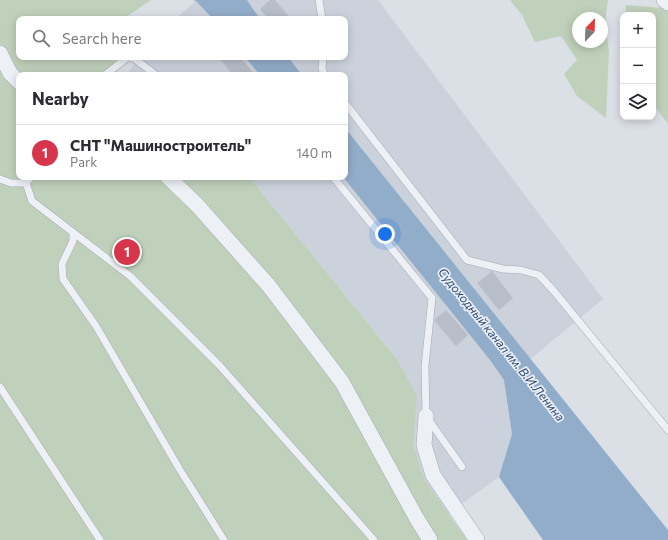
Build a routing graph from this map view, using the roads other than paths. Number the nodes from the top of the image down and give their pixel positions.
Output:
1 (319, 0) edge
2 (664, 0) edge
3 (668, 3) edge
4 (322, 16) edge
5 (0, 53) edge
6 (125, 60) edge
7 (136, 60) edge
8 (323, 60) edge
9 (109, 72) edge
10 (152, 72) edge
11 (324, 72) edge
12 (16, 79) edge
13 (348, 108) edge
14 (0, 179) edge
15 (28, 180) edge
16 (171, 180) edge
17 (335, 180) edge
18 (26, 183) junction
19 (73, 233) junction
20 (0, 387) edge
21 (426, 416) junction
22 (668, 430) edge
23 (462, 467) dead end
24 (100, 540) edge
25 (224, 540) edge
26 (374, 540) edge
27 (430, 540) edge
28 (477, 540) edge

1 - 4 lane
2 - 3 street
5 - 12 street
6 - 9 lane
7 - 10 lane
8 - 11 lane
13 - 22 lane
14 - 18 lane
15 - 18 lane
16 - 27 street
17 - 21 lane
18 - 19 lane
19 - 25 lane
19 - 26 lane
20 - 24 lane
21 - 23 lane
21 - 28 street

